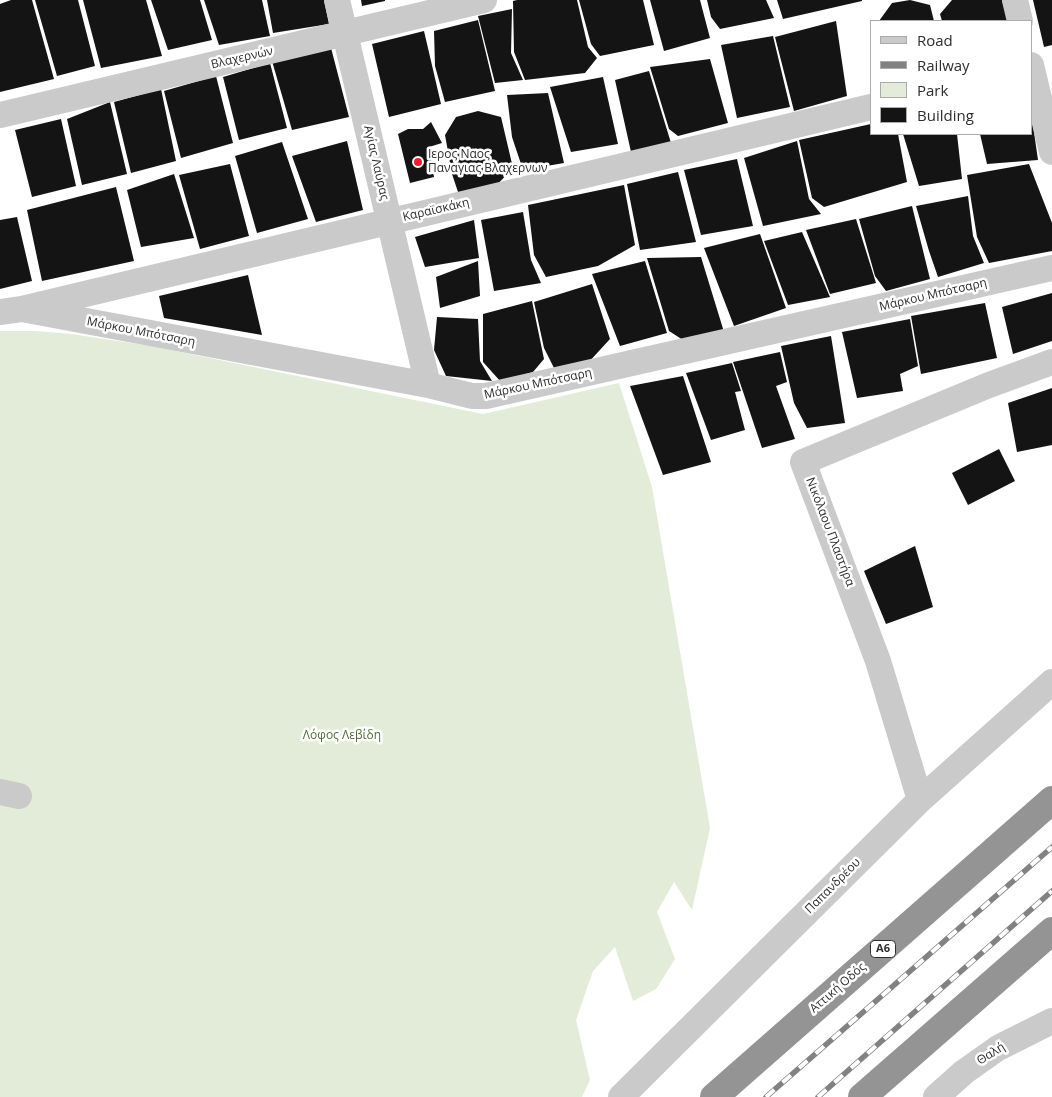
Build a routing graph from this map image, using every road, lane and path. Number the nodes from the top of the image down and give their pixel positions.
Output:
1 (337, 0) edge
2 (484, 0) edge
3 (1015, 0) edge
4 (1020, 20) edge
5 (345, 33) junction
6 (1036, 66) edge
7 (870, 107) edge
8 (0, 115) edge
9 (1052, 152) edge
10 (390, 222) junction
11 (1052, 268) edge
12 (11, 311) edge
13 (1052, 362) edge
14 (428, 385) junction
15 (1052, 682) edge
16 (920, 800) junction
17 (1052, 800) edge
18 (1052, 931) edge
19 (1052, 1021) edge
20 (621, 1097) edge
21 (714, 1097) edge
22 (862, 1097) edge
23 (936, 1097) edge

1 - 5 street, Αγίας Λαύρας
2 - 5 street, Βλαχερνών
3 - 4 street
5 - 8 street, Βλαχερνών
5 - 10 street, Αγίας Λαύρας
6 - 9 street
7 - 10 street, Καραϊσκάκη
10 - 12 street, Καραϊσκάκη
10 - 14 street, Αγίας Λαύρας
11 - 14 street, Μάρκου Μπότσαρη
12 - 14 street, Μάρκου Μπότσαρη
13 - 16 street, Νικόλαου Πλαστήρα
15 - 16 street, Παπανδρέου
16 - 20 street, Παπανδρέου
17 - 21 highway, Αττική Οδός / Α6
18 - 22 highway
19 - 23 street, Θαλή

